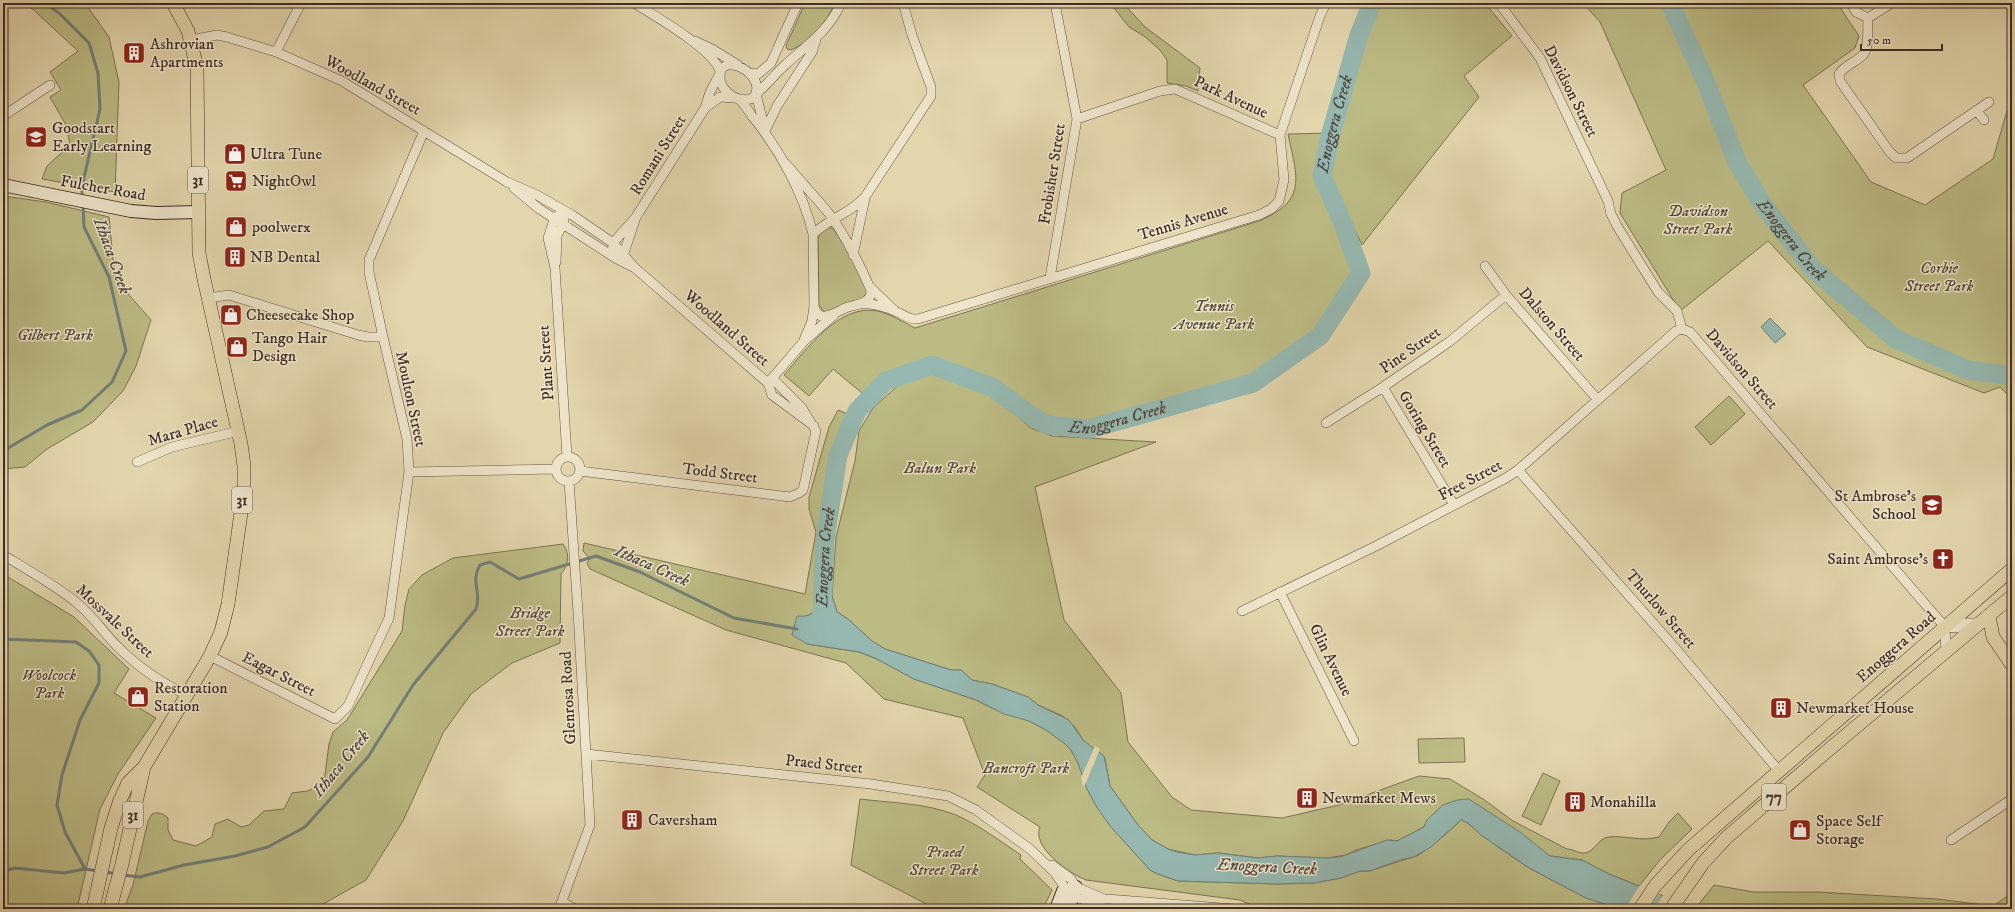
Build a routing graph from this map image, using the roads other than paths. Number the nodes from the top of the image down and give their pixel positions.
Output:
1 (172, 3) edge
2 (301, 3) edge
3 (634, 3) edge
4 (798, 3) edge
5 (841, 3) edge
6 (903, 3) edge
7 (1055, 3) edge
8 (1326, 3) edge
9 (1499, 3) edge
10 (1851, 3) edge
11 (1892, 3) edge
12 (1868, 18) junction
13 (688, 38) junction
14 (191, 40) junction
15 (816, 40) junction
16 (779, 44) junction
17 (276, 52) junction
18 (794, 58) junction
19 (745, 70) junction
20 (720, 72) junction
21 (50, 85) dead end
22 (756, 94) junction
23 (737, 98) junction
24 (1989, 102) dead end
25 (705, 108) junction
26 (1977, 111) junction
27 (3, 116) edge
28 (1077, 119) junction
29 (1984, 120) dead end
30 (424, 131) junction
31 (765, 131) junction
32 (1280, 135) junction
33 (786, 164) junction
34 (507, 182) junction
35 (3, 185) edge
36 (865, 197) junction
37 (564, 211) junction
38 (198, 212) junction
39 (554, 217) junction
40 (636, 217) junction
41 (832, 218) junction
42 (564, 223) junction
43 (813, 234) junction
44 (612, 243) junction
45 (624, 253) junction
46 (612, 255) junction
47 (853, 256) junction
48 (1485, 266) dead end
49 (555, 268) junction
50 (635, 268) junction
51 (1050, 278) junction
52 (869, 286) junction
53 (1506, 295) junction
54 (208, 298) junction
55 (859, 304) junction
56 (814, 306) junction
57 (895, 311) junction
58 (836, 313) junction
59 (1682, 329) junction
60 (383, 337) junction
61 (804, 341) junction
62 (770, 381) junction
63 (1383, 387) junction
64 (1598, 400) junction
65 (1326, 423) dead end
66 (814, 426) junction
67 (238, 431) junction
68 (815, 440) joint
69 (567, 456) junction
70 (137, 462) dead end
71 (556, 469) junction
72 (1518, 470) junction
73 (580, 471) junction
74 (409, 472) junction
75 (569, 481) junction
76 (1454, 506) junction
77 (3, 554) edge
78 (2012, 569) edge
79 (1280, 592) junction
80 (2012, 596) edge
81 (1242, 611) dead end
82 (1985, 620) junction
83 (1945, 627) junction
84 (1946, 652) junction
85 (210, 656) junction
86 (2012, 665) edge
87 (187, 695) junction
88 (335, 719) joint
89 (1354, 741) dead end
90 (586, 754) junction
91 (144, 767) junction
92 (1779, 771) junction
93 (2012, 799) edge
94 (1951, 840) dead end
95 (1071, 892) junction
96 (560, 906) edge
97 (93, 909) edge
98 (110, 909) edge
99 (575, 909) edge
100 (1056, 909) edge
101 (1068, 909) edge
102 (1234, 909) edge
103 (1640, 909) edge
104 (1671, 909) edge

1 - 14 main road, 31
2 - 17 street
3 - 13 street
4 - 16 street
5 - 15 street
6 - 36 street
7 - 28 street, Frobisher Street
8 - 32 street, Tennis Avenue
9 - 59 street, Davidson Street
10 - 12 street
11 - 12 street
12 - 26 street
13 - 19 street
13 - 20 street
14 - 17 street, Woodland Street
14 - 38 main road, 31
15 - 18 street
15 - 31 street
16 - 18 street
16 - 19 street
17 - 30 street, Woodland Street
18 - 22 street
19 - 20 street
19 - 22 street
20 - 23 street
20 - 25 street, Romani Street
21 - 27 street
22 - 23 street
22 - 31 street
23 - 25 street, Romani Street
23 - 31 street
24 - 26 street
25 - 40 street, Romani Street
26 - 29 street
28 - 32 street, Park Avenue
28 - 51 street, Frobisher Street
30 - 34 street, Woodland Street
30 - 60 street, Moulton Street
31 - 33 street
32 - 51 street, Tennis Avenue
33 - 41 street, Tennis Avenue
33 - 43 street
34 - 37 street, Woodland Street
34 - 39 street, Woodland Street
35 - 38 street, Fulcher Road
36 - 41 street
36 - 47 street
37 - 39 street
37 - 42 street
37 - 44 street, Woodland Street
38 - 54 main road, 31
39 - 42 street, Woodland Street
39 - 49 street, Plant Street
40 - 44 street, Romani Street
40 - 45 street, Romani Street
41 - 43 street
41 - 47 street, Tennis Avenue
42 - 46 street, Woodland Street
42 - 49 street, Plant Street
43 - 56 street
44 - 45 street, Woodland Street
44 - 46 street
45 - 46 street
45 - 50 street, Woodland Street
46 - 50 street, Woodland Street
47 - 52 street, Tennis Avenue
48 - 53 street, Dalston Street
49 - 69 street, Plant Street
50 - 62 street, Woodland Street
51 - 57 street, Tennis Avenue
52 - 55 street
52 - 57 street, Tennis Avenue
53 - 63 street, Pine Street
53 - 64 street, Dalston Street
54 - 60 street
54 - 67 main road, 31
55 - 57 street, Tennis Avenue
55 - 58 street
56 - 58 street
56 - 61 street
58 - 61 street
59 - 64 street, Free Street
59 - 83 street, Davidson Street
60 - 74 street, Moulton Street
61 - 62 street
62 - 66 street, Woodland Street
62 - 66 street, Woodland Street
63 - 65 street, Pine Street
63 - 76 street, Goring Street
64 - 72 street, Free Street
66 - 68 street, Woodland Street
67 - 70 street, Mara Place
67 - 85 main road, 31
68 - 73 street, Todd Street
69 - 71 street
69 - 73 street
71 - 74 street
71 - 75 street
72 - 76 street, Free Street
72 - 92 street, Thurlow Street
73 - 75 street
74 - 88 street, Moulton Street
75 - 90 street, Glenrosa Road
76 - 79 street, Free Street
77 - 87 street, Mossvale Street
78 - 83 main road, Enoggera Road / 77
79 - 81 street, Free Street
79 - 89 street, Glin Avenue
80 - 82 main road, 77
82 - 83 street
82 - 84 main road, 77
82 - 86 main road
83 - 84 street
83 - 92 main road, Enoggera Road / 77
84 - 104 main road, 77
85 - 87 main road, 31
85 - 88 street, Eagar Street
87 - 91 main road, 31
90 - 95 street, Praed Street
90 - 96 street, Glenrosa Road
91 - 97 main road, 31
91 - 98 main road, 31
92 - 103 main road, Enoggera Road / 77
93 - 94 street
95 - 100 street
95 - 101 street
95 - 102 street
96 - 99 street

